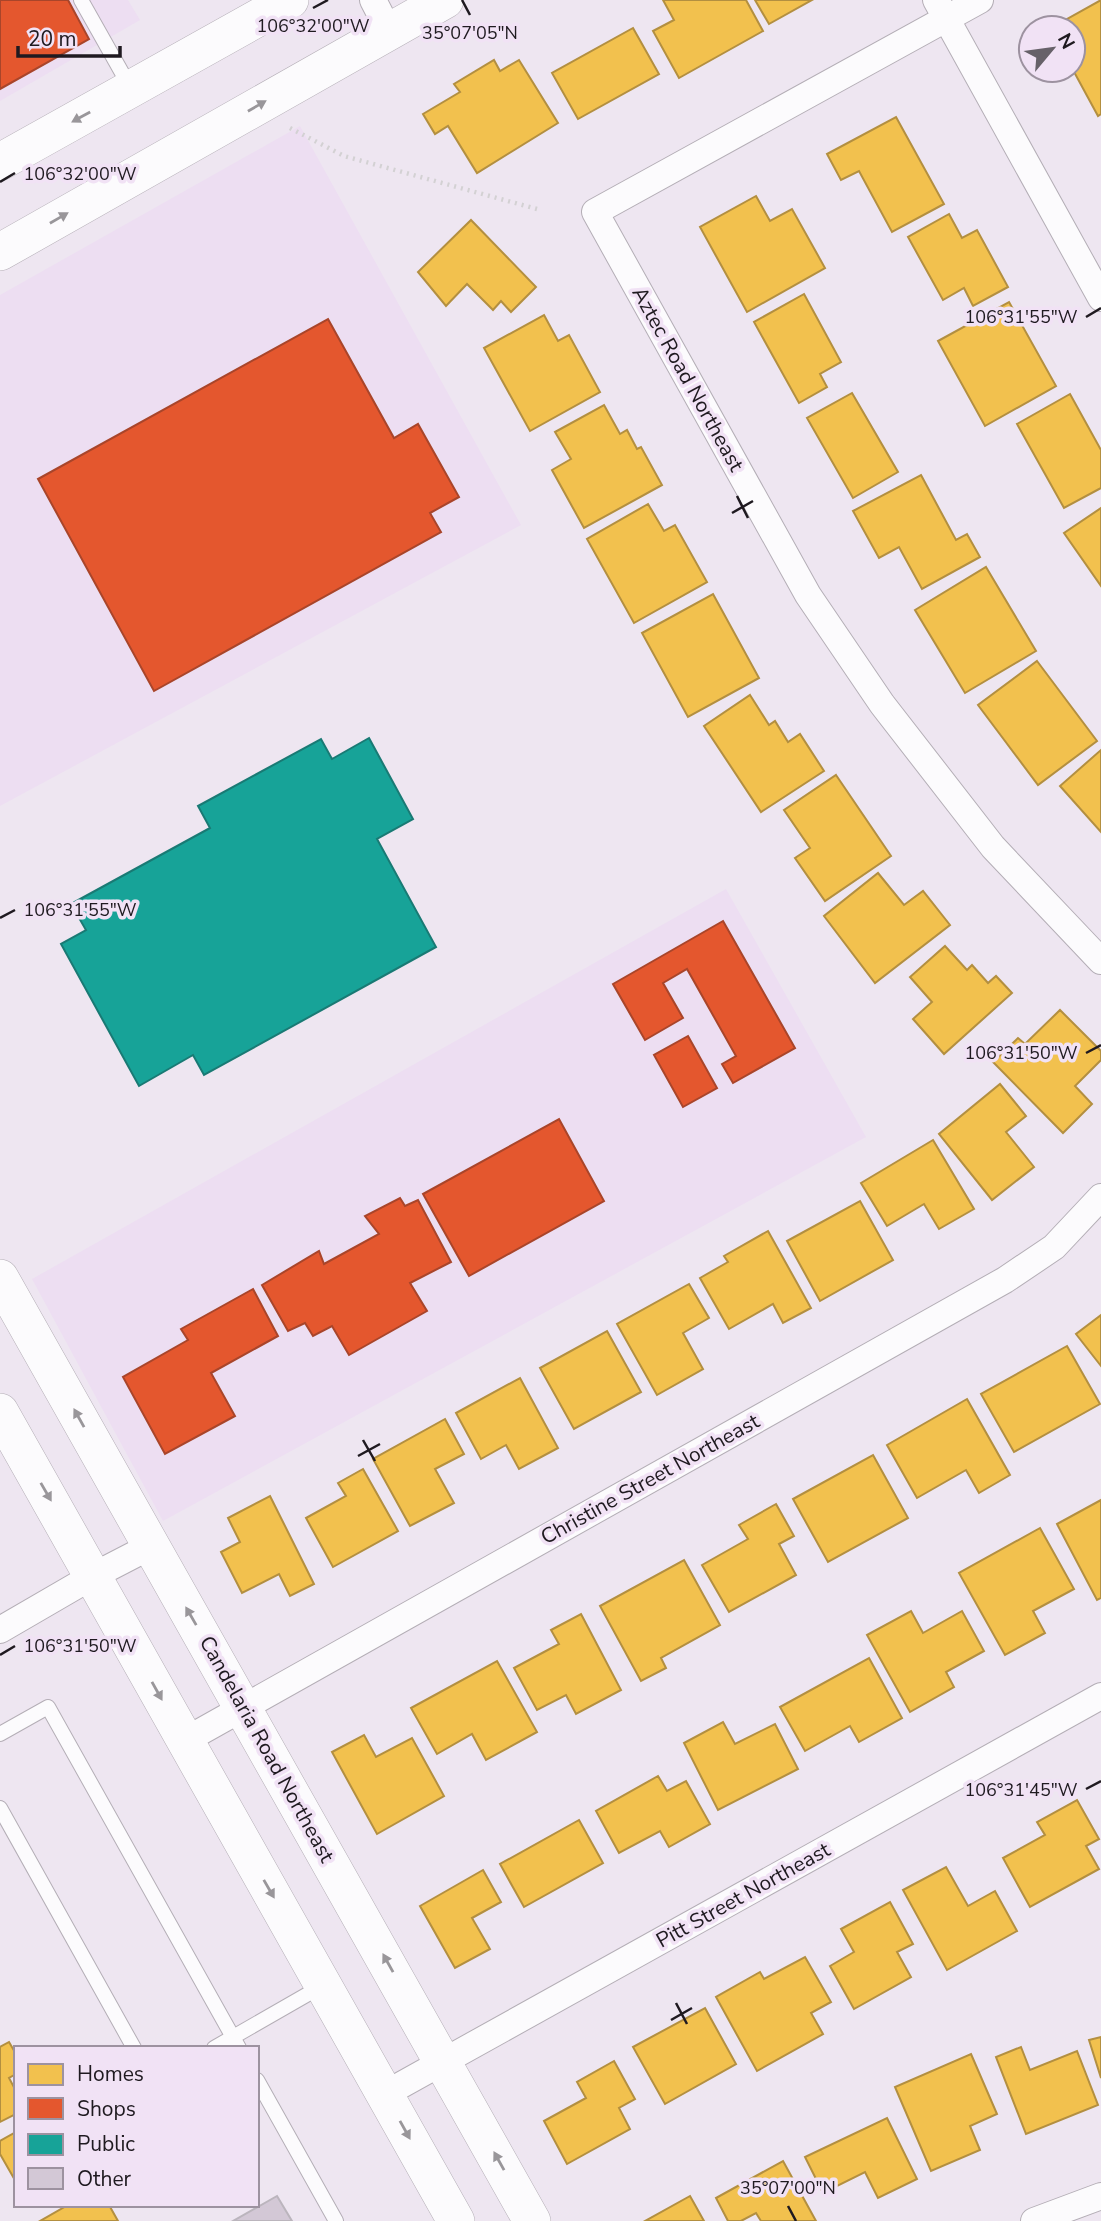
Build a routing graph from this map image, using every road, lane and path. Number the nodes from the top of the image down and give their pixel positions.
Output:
1 (81, 0) edge
2 (290, 0) edge
3 (445, 0) edge
4 (980, 0) edge
5 (941, 10) edge
6 (381, 15) edge
7 (131, 89) junction
8 (286, 126) dead end
9 (0, 162) edge
10 (537, 209) dead end
11 (0, 252) edge
12 (1101, 298) edge
13 (1101, 961) edge
14 (1101, 1197) edge
15 (0, 1278) edge
16 (0, 1412) edge
17 (151, 1546) junction
18 (93, 1576) junction
19 (0, 1630) edge
20 (1101, 1696) edge
21 (243, 1707) junction
22 (0, 1734) edge
23 (184, 1741) junction
24 (0, 1808) edge
25 (323, 1985) junction
26 (236, 2042) edge
27 (133, 2046) edge
28 (442, 2060) junction
29 (259, 2084) edge
30 (385, 2094) junction
31 (1101, 2196) edge
32 (337, 2221) edge
33 (456, 2221) edge
34 (532, 2221) edge
35 (1034, 2221) edge

1 - 7 lane
2 - 7 main road
3 - 6 main road
4 - 5 street
5 - 12 street
5 - 13 street, Aztec Road Northeast
11 -> 6 main road
7 -> 9 main road
8 - 10 path
14 - 21 street, Christine Street Northeast
17 -> 15 main road, Candelaria Road Northeast
16 -> 18 main road
17 - 18 street
21 -> 17 main road, Candelaria Road Northeast
18 - 19 street
18 -> 23 main road
20 - 28 street, Pitt Street Northeast
21 - 23 street, Christine Street Northeast
28 -> 21 main road, Candelaria Road Northeast
22 - 26 lane
23 -> 25 main road
24 - 27 lane
25 - 26 lane
25 - 30 main road
28 - 30 street, Pitt Street Northeast
34 -> 28 main road, Candelaria Road Northeast
29 - 32 lane
30 -> 33 main road
31 - 35 street

